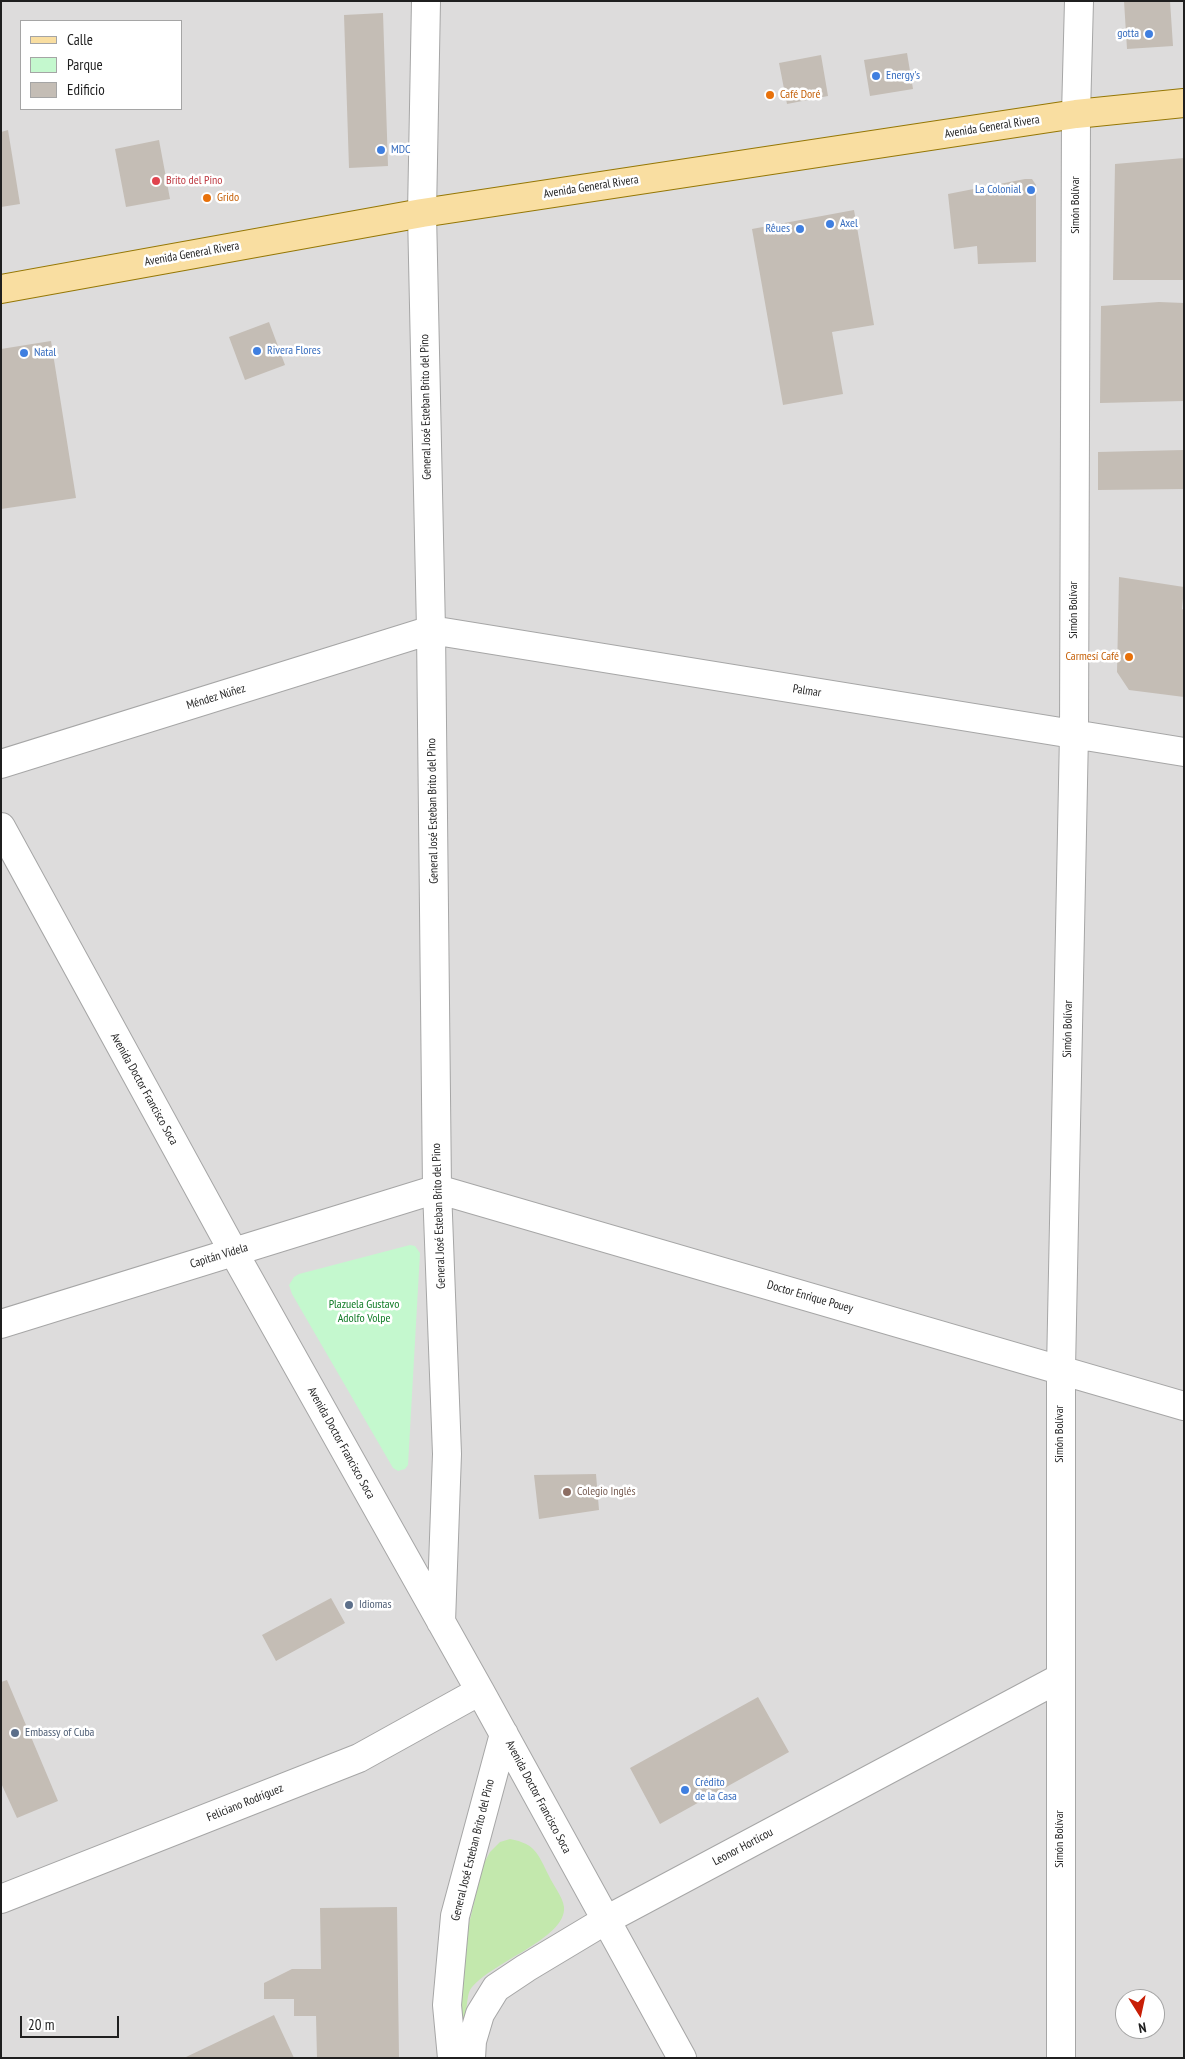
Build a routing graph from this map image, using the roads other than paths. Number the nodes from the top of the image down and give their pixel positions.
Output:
1 (426, 1) edge
2 (1079, 1) edge
3 (1184, 103) edge
4 (1076, 114) junction
5 (422, 212) junction
6 (1, 289) edge
7 (431, 630) junction
8 (1074, 734) junction
9 (1184, 752) edge
10 (1, 764) edge
11 (1, 827) edge
12 (437, 1189) junction
13 (233, 1251) junction
14 (1, 1324) edge
15 (1061, 1369) junction
16 (1184, 1406) edge
17 (441, 1622) junction
18 (1060, 1678) junction
19 (480, 1691) junction
20 (504, 1734) junction
21 (1, 1900) edge
22 (606, 1920) junction
23 (452, 2058) edge
24 (471, 2058) edge
25 (682, 2058) edge
26 (1061, 2058) edge

1 - 5 street, General José Esteban Brito del Pino
2 - 4 street, Simón Bolívar
3 - 4 main road, Avenida General Rivera
4 - 5 main road, Avenida General Rivera
4 - 8 street, Simón Bolívar
5 - 6 main road, Avenida General Rivera
5 - 7 street, General José Esteban Brito del Pino
7 - 8 street, Palmar
7 - 10 street, Méndez Núñez
7 - 12 street, General José Esteban Brito del Pino
8 - 9 street, Palmar
8 - 15 street, Simón Bolívar
11 - 13 street, Avenida Doctor Francisco Soca
12 - 13 street, Capitán Videla
12 - 15 street, Doctor Enrique Pouey
12 - 17 street, General José Esteban Brito del Pino
13 - 14 street, Capitán Videla
13 - 17 street, Avenida Doctor Francisco Soca
15 - 16 street, Doctor Enrique Pouey
15 - 18 street, Simón Bolívar
17 - 19 street, Avenida Doctor Francisco Soca
18 - 22 street, Leonor Horticou
18 - 26 street, Simón Bolívar
19 - 20 street, Avenida Doctor Francisco Soca
19 - 21 street, Feliciano Rodríguez
20 - 22 street, Avenida Doctor Francisco Soca
20 - 23 street, General José Esteban Brito del Pino
22 - 24 street, Leonor Horticou
22 - 25 street, Avenida Doctor Francisco Soca

